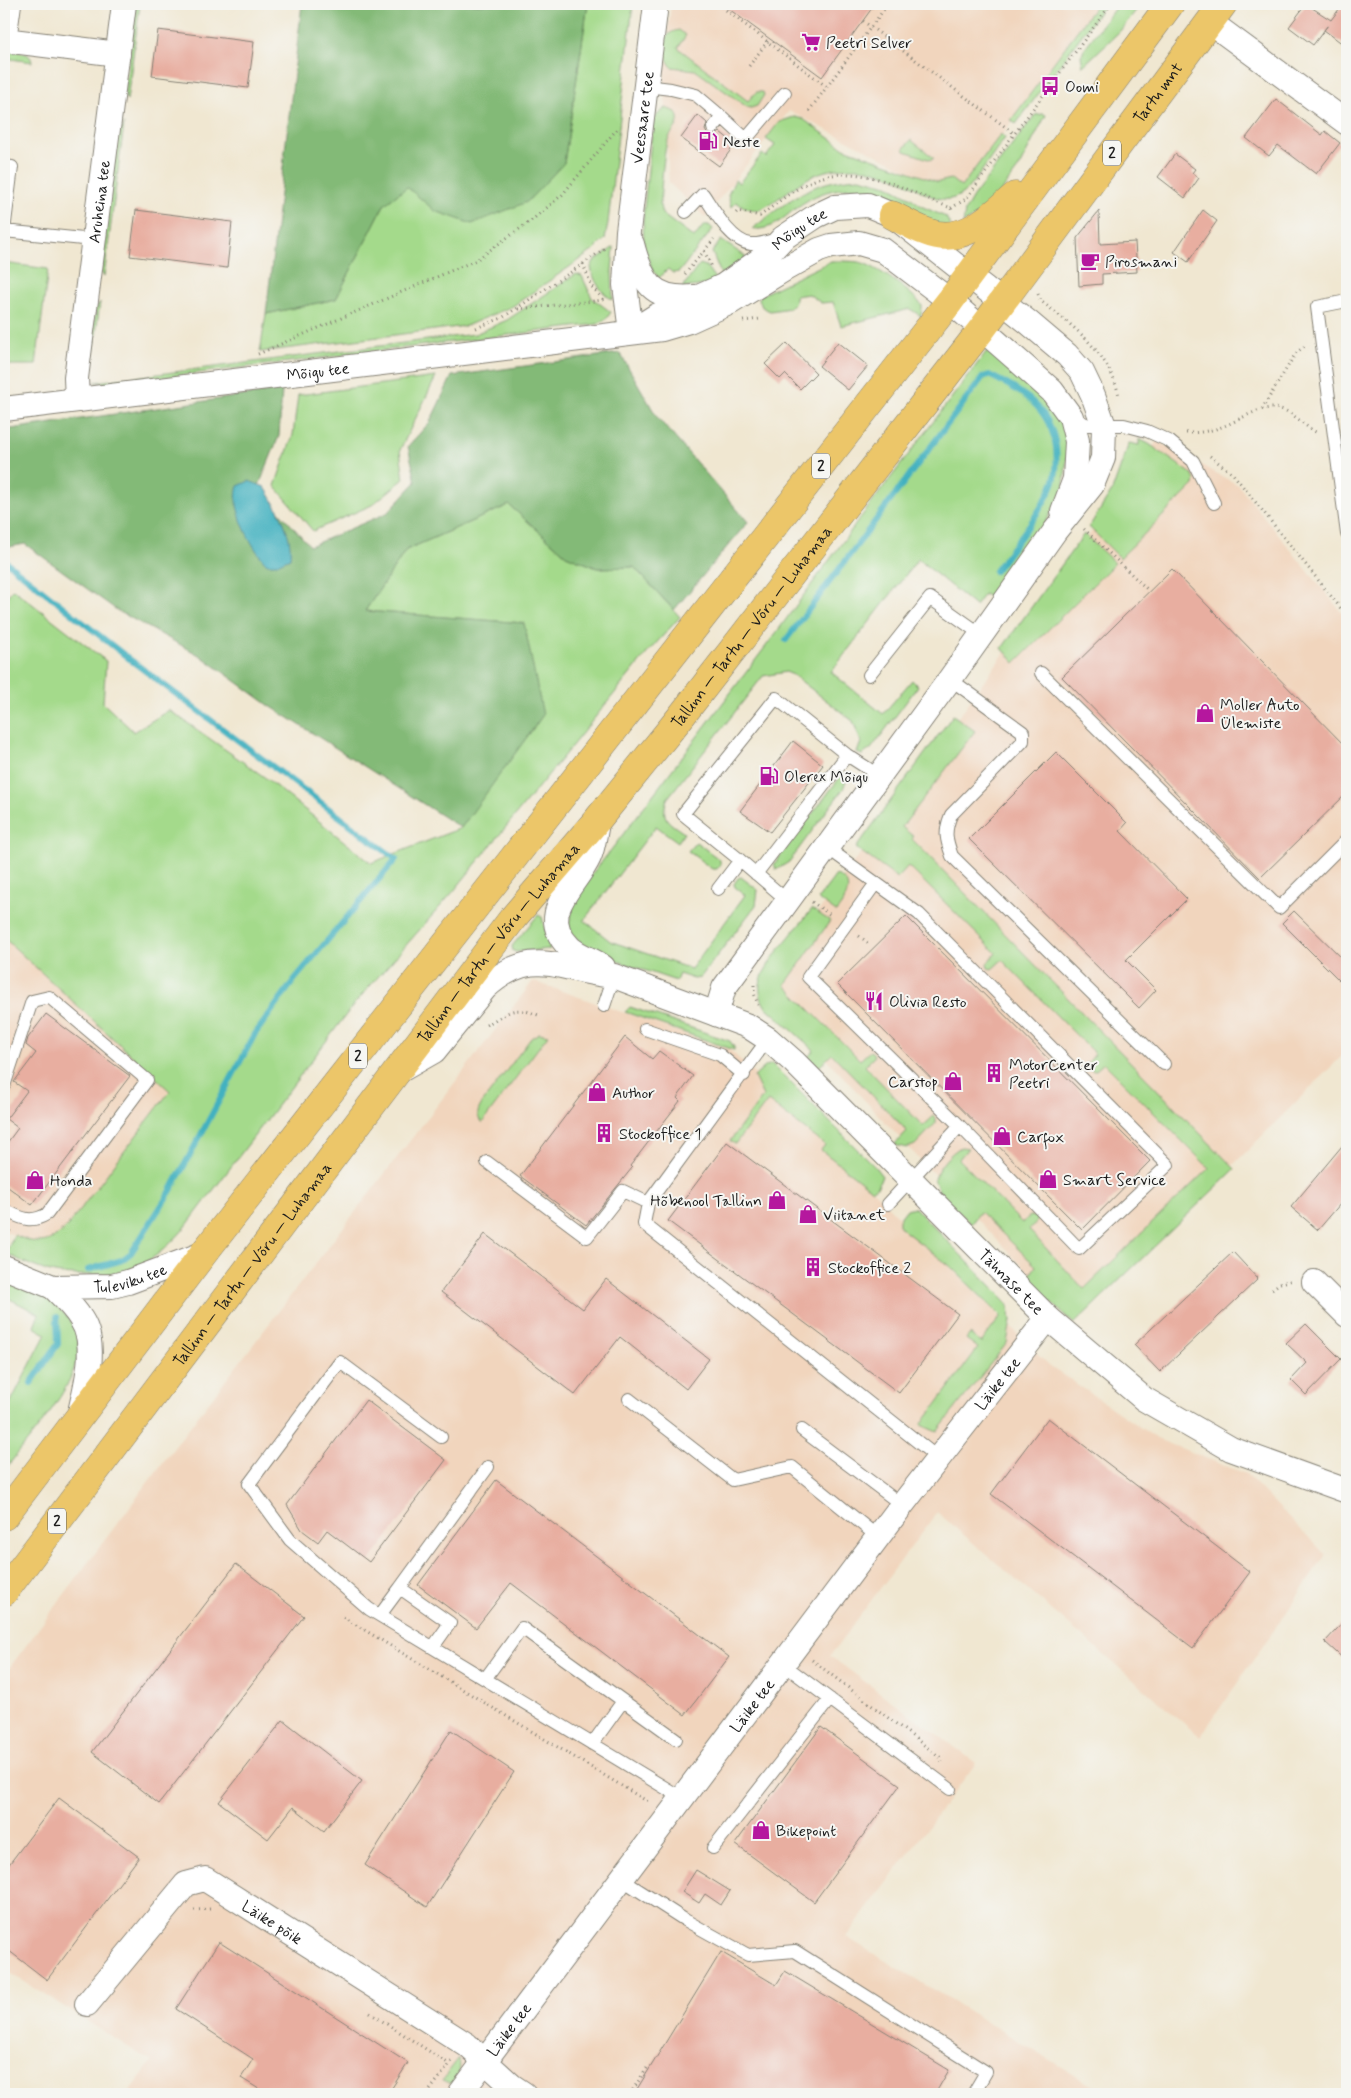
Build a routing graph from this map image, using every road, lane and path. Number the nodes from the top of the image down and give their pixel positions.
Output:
1 (9, 4) edge
2 (124, 4) edge
3 (656, 4) edge
4 (718, 4) edge
5 (888, 4) edge
6 (1111, 4) edge
7 (1170, 4) edge
8 (1216, 13) edge
9 (863, 21) dead end
10 (870, 28) junction
11 (768, 40) junction
12 (118, 54) junction
13 (750, 66) dead end
14 (646, 86) junction
15 (827, 87) junction
16 (785, 92) dead end
17 (809, 111) dead end
18 (1347, 123) edge
19 (619, 127) dead end
20 (1015, 134) junction
21 (4, 166) edge
22 (1050, 166) junction
23 (951, 208) dead end
24 (686, 212) dead end
25 (892, 215) junction
26 (628, 231) junction
27 (783, 238) junction
28 (93, 240) junction
29 (968, 276) junction
30 (701, 296) junction
31 (604, 300) junction
32 (950, 301) junction
33 (1347, 301) edge
34 (1002, 302) junction
35 (610, 304) dead end
36 (517, 309) junction
37 (474, 328) dead end
38 (982, 329) junction
39 (631, 332) junction
40 (1320, 334) junction
41 (270, 355) dead end
42 (77, 400) junction
43 (4, 408) edge
44 (1262, 408) junction
45 (1071, 417) junction
46 (1104, 426) junction
47 (1188, 439) dead end
48 (1335, 440) junction
49 (1203, 451) dead end
50 (1214, 503) dead end
51 (1082, 527) dead end
52 (1055, 531) junction
53 (1347, 534) edge
54 (1148, 590) dead end
55 (1347, 616) edge
56 (982, 635) junction
57 (1041, 673) dead end
58 (870, 675) dead end
59 (950, 679) junction
60 (847, 755) junction
61 (878, 775) junction
62 (598, 819) junction
63 (1347, 840) edge
64 (826, 847) junction
65 (740, 860) junction
66 (756, 874) junction
67 (876, 882) junction
68 (718, 889) dead end
69 (788, 901) junction
70 (815, 903) dead end
71 (834, 917) dead end
72 (614, 976) junction
73 (754, 978) dead end
74 (604, 1006) dead end
75 (760, 1008) dead end
76 (716, 1014) junction
77 (538, 1015) dead end
78 (484, 1026) dead end
79 (645, 1029) dead end
80 (768, 1039) junction
81 (1164, 1064) dead end
82 (398, 1072) junction
83 (744, 1074) junction
84 (4, 1086) edge
85 (960, 1126) junction
86 (487, 1162) dead end
87 (910, 1180) junction
88 (648, 1203) junction
89 (888, 1204) dead end
90 (4, 1210) edge
91 (203, 1254) junction
92 (4, 1268) edge
93 (1314, 1282) dead end
94 (53, 1287) junction
95 (1347, 1315) edge
96 (1048, 1318) junction
97 (629, 1399) dead end
98 (79, 1417) junction
99 (802, 1430) dead end
100 (441, 1436) dead end
101 (938, 1458) junction
102 (488, 1467) dead end
103 (1347, 1491) edge
104 (902, 1505) junction
105 (4, 1516) edge
106 (878, 1537) junction
107 (400, 1588) junction
108 (4, 1592) edge
109 (380, 1615) junction
110 (343, 1617) dead end
111 (433, 1647) junction
112 (783, 1664) junction
113 (485, 1679) junction
114 (830, 1699) junction
115 (623, 1701) junction
116 (676, 1739) dead end
117 (592, 1744) junction
118 (950, 1789) dead end
119 (673, 1792) junction
120 (651, 1803) junction
121 (646, 1810) dead end
122 (713, 1848) dead end
123 (621, 1879) junction
124 (213, 1910) dead end
125 (189, 1911) dead end
126 (86, 2004) dead end
127 (368, 2011) dead end
128 (467, 2045) junction
129 (485, 2062) junction
130 (449, 2064) junction
131 (646, 2068) dead end
132 (426, 2094) edge
133 (460, 2094) edge
134 (524, 2094) edge
135 (630, 2094) edge
136 (973, 2094) edge

1 - 12 street
2 - 12 street, Aruheina tee
3 - 14 street, Veesaare tee
4 - 11 path
5 - 10 path
6 - 20 path
7 - 22 highway, 2
8 - 18 street
8 - 34 highway, Tartu mnt / 2
9 - 10 path
10 - 15 path
10 - 20 path
11 - 13 path
11 - 15 path
12 - 28 street, Aruheina tee
14 - 16 lane
14 - 26 street, Veesaare tee
15 - 17 path
19 - 41 path
20 - 23 path
21 - 28 lane
22 - 25 highway
22 - 29 highway, 2
24 - 27 lane
25 - 27 street, Mõigu tee
25 - 29 street, Mõigu tee
26 - 30 street, Veesaare tee
26 - 39 street, Veesaare tee
27 - 30 street, Mõigu tee
28 - 42 street, Aruheina tee
29 - 32 highway, 2
29 - 34 street, Mõigu tee
30 - 39 street, Mõigu tee
31 - 35 path
31 - 36 path
31 - 36 path
32 - 38 street, Mõigu tee
32 - 39 street, Mõigu tee
32 - 91 highway, 2
33 - 40 lane
34 - 38 highway, Tallinn — Tartu — Võru — Luhamaa / 2
34 - 46 street, Mõigu tee
36 - 37 path
38 - 45 street, Mõigu tee
38 - 62 highway, Tallinn — Tartu — Võru — Luhamaa / 2
39 - 42 street, Mõigu tee
40 - 44 path
40 - 48 lane
42 - 43 street, Mõigu tee
44 - 47 path
44 - 48 path
45 - 46 lane
45 - 52 street
46 - 50 lane
46 - 52 street
48 - 53 lane
49 - 55 path
51 - 54 path
52 - 56 street
56 - 58 lane
56 - 59 street
57 - 63 lane
59 - 61 street
59 - 81 lane
60 - 61 lane
60 - 65 lane
60 - 66 lane
61 - 64 street
62 - 72 street
62 - 82 highway, Tallinn — Tartu — Võru — Luhamaa / 2
64 - 67 lane
64 - 69 street
65 - 66 lane
65 - 68 lane
66 - 69 lane
67 - 85 lane
67 - 85 lane
69 - 76 street
70 - 71 path
72 - 74 lane
72 - 76 street, Tähnase tee
72 - 82 street
73 - 75 path
76 - 80 street, Tähnase tee
77 - 78 path
79 - 83 lane
80 - 83 lane
80 - 87 street, Tähnase tee
82 - 108 highway, Tallinn — Tartu — Võru — Luhamaa / 2
83 - 88 lane
84 - 90 lane
85 - 87 lane
86 - 88 lane
87 - 89 lane
87 - 96 street, Tähnase tee
88 - 101 lane
91 - 94 street, Tuleviku tee
91 - 98 highway, 2
92 - 94 street, Tuleviku tee
93 - 95 street
94 - 98 street, Tuleviku tee
96 - 101 street, Läike tee
96 - 103 street, Tähnase tee
97 - 106 lane
98 - 105 highway, 2
99 - 104 lane
100 - 109 lane
101 - 104 street, Läike tee
102 - 107 lane
104 - 106 street, Läike tee
106 - 112 street, Läike tee
107 - 109 lane
107 - 111 lane
109 - 111 lane
110 - 120 path
111 - 113 lane
112 - 114 lane
112 - 119 street, Läike tee
113 - 115 lane
113 - 117 lane
114 - 118 lane
114 - 122 lane
115 - 116 lane
115 - 117 lane
117 - 119 lane
119 - 120 path
119 - 123 street, Läike tee
120 - 121 path
123 - 129 street, Läike tee
123 - 136 lane
124 - 125 path
126 - 128 street, Läike põik
127 - 130 path
128 - 129 street, Läike põik
128 - 130 path
129 - 133 street, Läike tee
129 - 134 street, Läike põik
130 - 132 path
131 - 135 path

